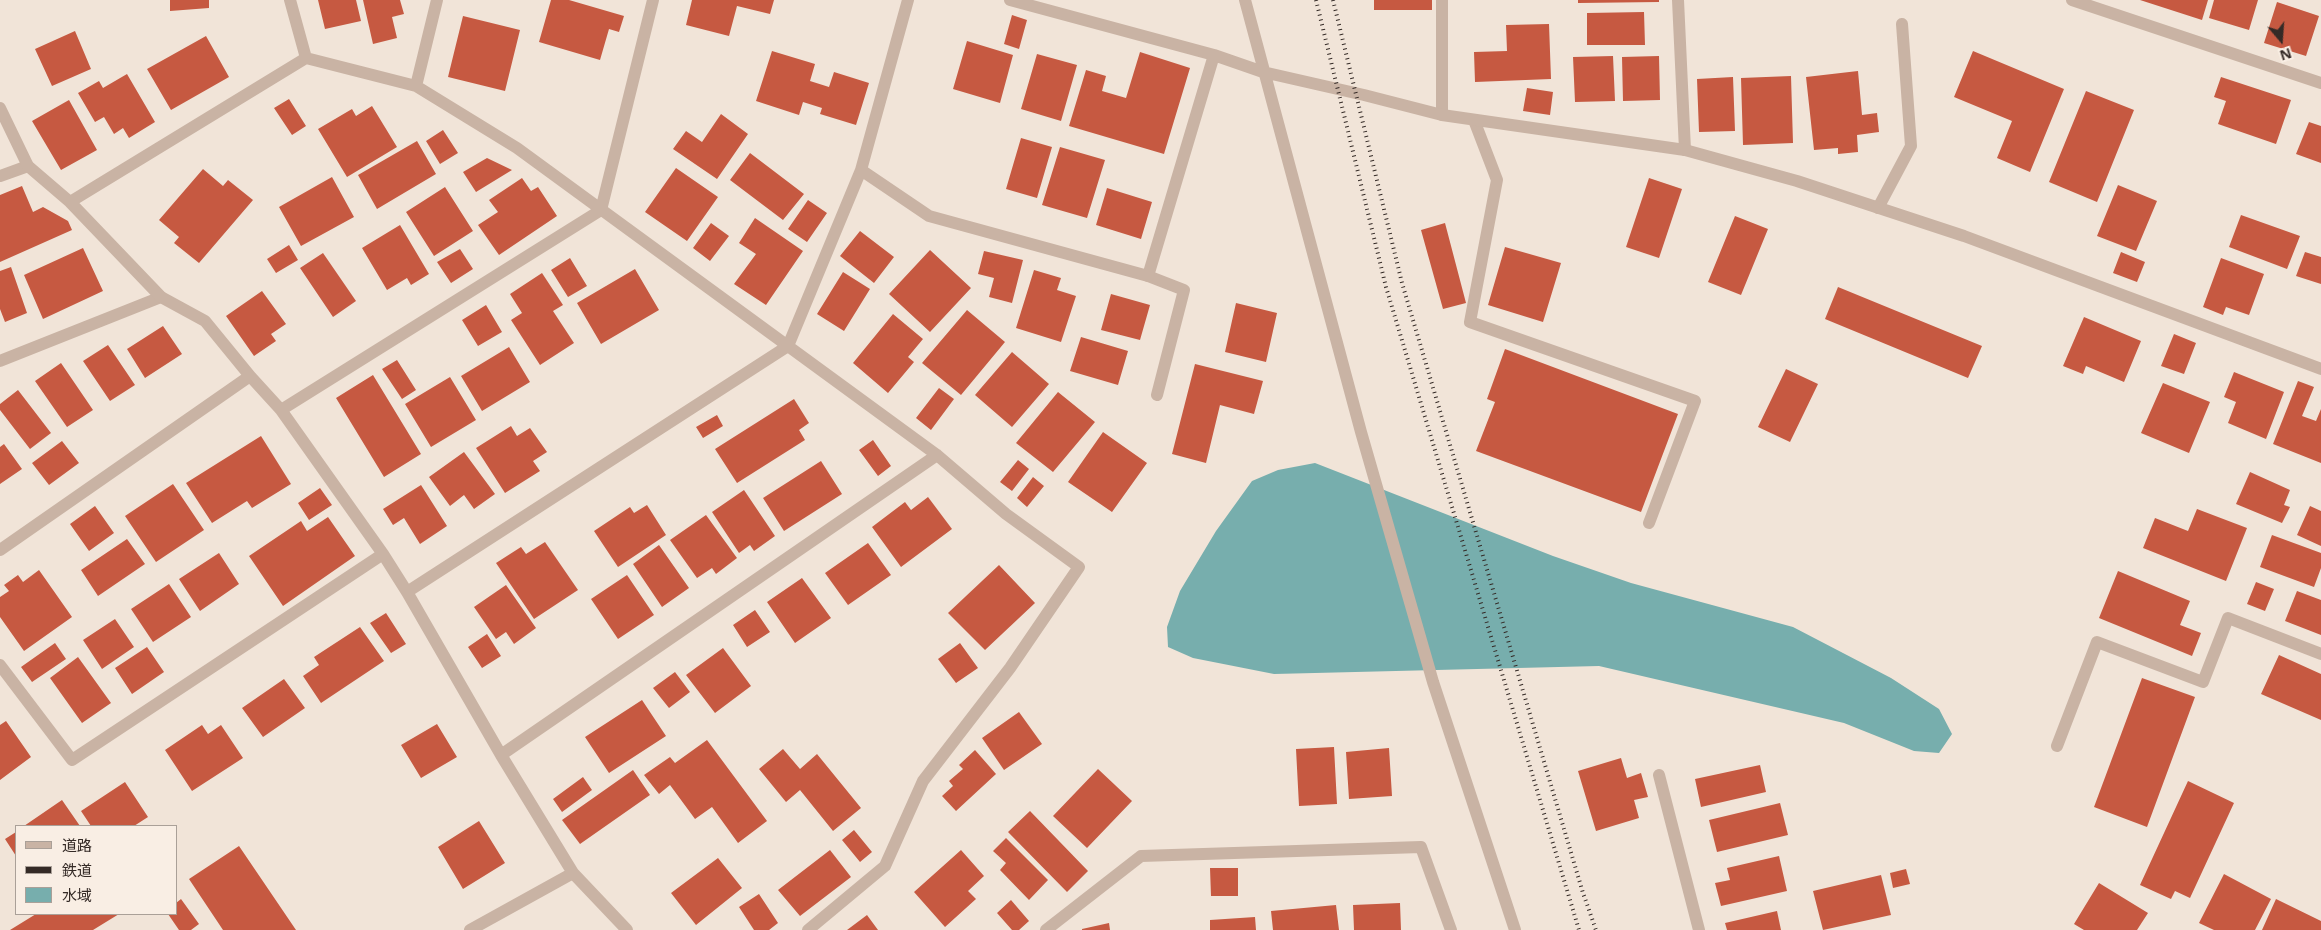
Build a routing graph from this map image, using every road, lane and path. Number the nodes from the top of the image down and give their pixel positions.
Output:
1 (290, 0) edge
2 (437, 0) edge
3 (653, 0) edge
4 (908, 0) edge
5 (1010, 0) edge
6 (1245, 0) edge
7 (1442, 0) edge
8 (1678, 0) edge
9 (2072, 0) edge
10 (1902, 24) dead end
11 (1214, 55) junction
12 (306, 58) junction
13 (1263, 72) junction
14 (2321, 83) edge
15 (416, 86) junction
16 (0, 108) edge
17 (1442, 116) junction
18 (1474, 120) junction
19 (1685, 150) junction
20 (28, 166) junction
21 (861, 170) junction
22 (0, 176) edge
23 (70, 202) junction
24 (1878, 208) junction
25 (601, 210) junction
26 (1148, 276) junction
27 (161, 297) junction
28 (788, 346) junction
29 (0, 361) edge
30 (2321, 369) edge
31 (250, 376) junction
32 (1157, 395) dead end
33 (281, 410) junction
34 (937, 455) junction
35 (1649, 523) dead end
36 (0, 550) edge
37 (383, 554) junction
38 (407, 592) junction
39 (2321, 654) edge
40 (0, 665) edge
41 (2057, 746) dead end
42 (501, 755) junction
43 (1659, 775) dead end
44 (573, 873) junction
45 (470, 930) edge
46 (627, 930) edge
47 (808, 930) edge
48 (1046, 930) edge
49 (1451, 930) edge
50 (1515, 930) edge
51 (1699, 930) edge

1 - 12 street
2 - 15 street
3 - 25 street
4 - 21 street
5 - 11 street
6 - 13 street
7 - 17 street
8 - 19 street
9 - 14 street
10 - 24 street
11 - 13 street
11 - 26 street
12 - 15 street
12 - 23 street
13 - 17 street
13 - 50 street
15 - 25 street
16 - 20 street
17 - 18 street
18 - 19 street
18 - 35 street
19 - 24 street
20 - 22 street
20 - 23 street
21 - 26 street
21 - 28 street
23 - 27 street
24 - 30 street
25 - 28 street
25 - 33 street
26 - 32 street
27 - 29 street
27 - 31 street
28 - 34 street
28 - 38 street
31 - 33 street
31 - 36 street
33 - 37 street
34 - 42 street
34 - 47 street
37 - 38 street
37 - 40 street
38 - 42 street
39 - 41 street
42 - 44 street
43 - 51 street
44 - 45 street
44 - 46 street
48 - 49 street

